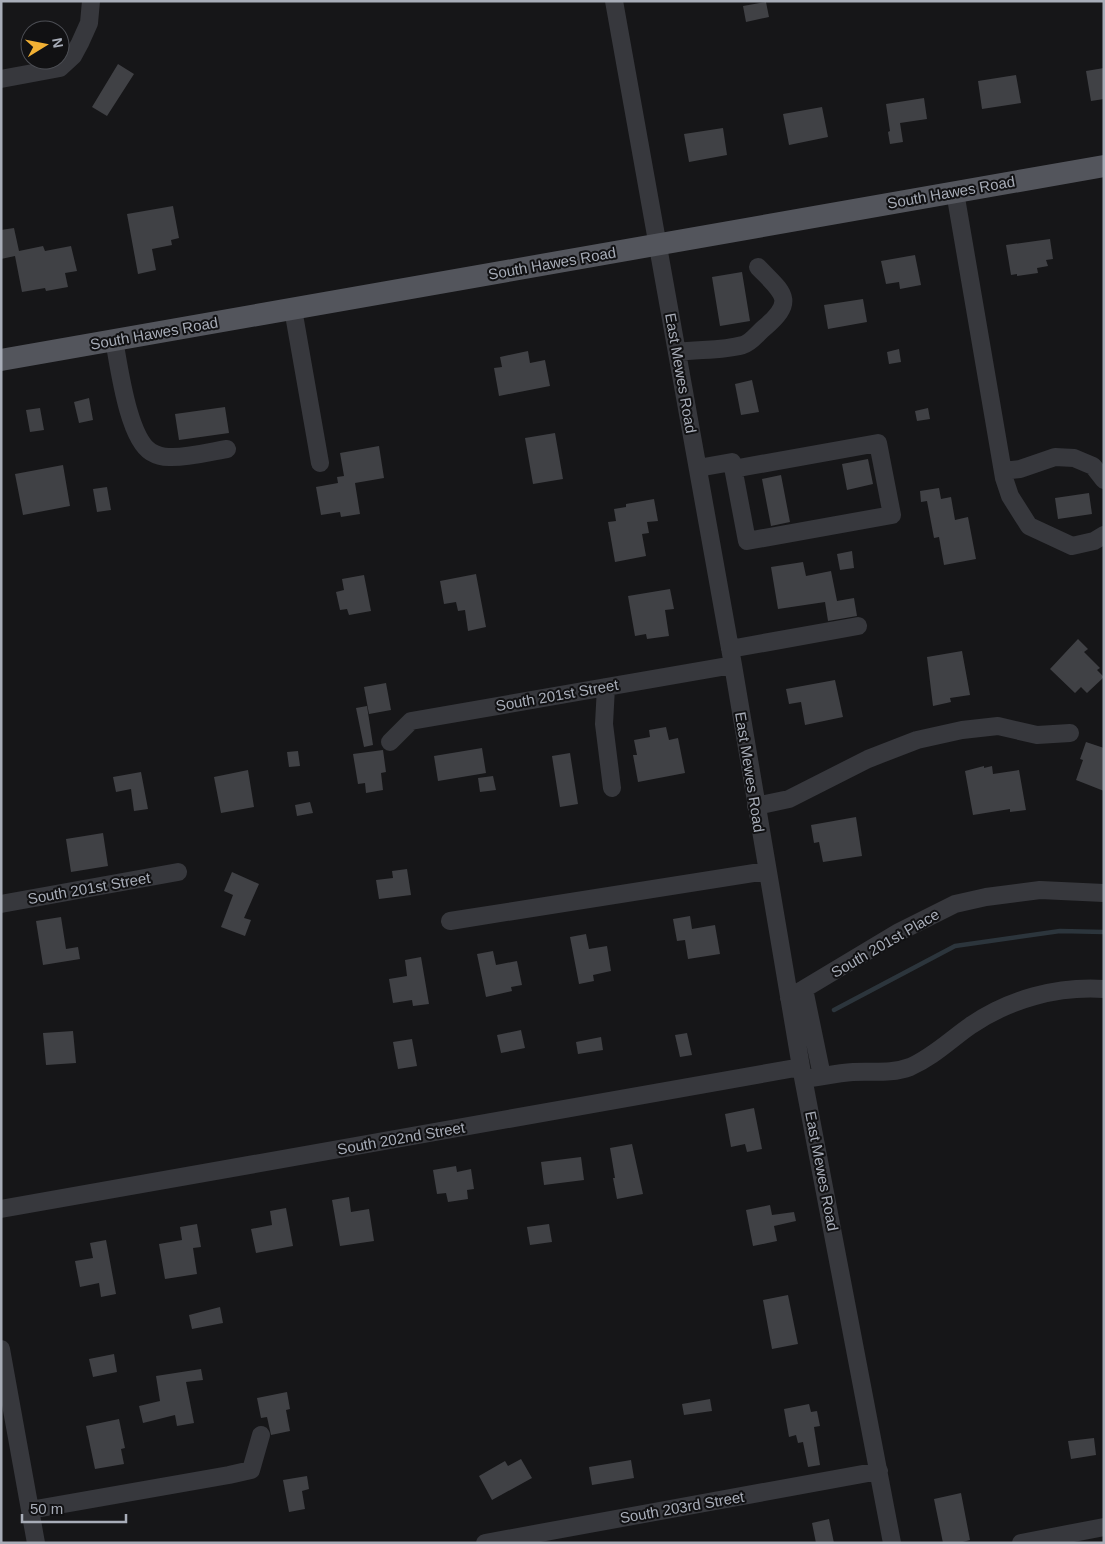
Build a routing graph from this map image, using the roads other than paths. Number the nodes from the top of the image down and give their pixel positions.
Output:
1 (90, 1) edge
2 (614, 1) edge
3 (1, 79) edge
4 (1104, 166) edge
5 (955, 192) junction
6 (658, 243) junction
7 (758, 267) dead end
8 (293, 309) junction
9 (114, 340) junction
10 (677, 352) junction
11 (1, 360) edge
12 (227, 449) dead end
13 (320, 462) dead end
14 (698, 468) junction
15 (733, 469) junction
16 (1003, 471) junction
17 (1104, 480) edge
18 (1104, 535) edge
19 (858, 626) dead end
20 (731, 657) junction
21 (606, 687) junction
22 (1070, 734) dead end
23 (390, 742) dead end
24 (612, 788) dead end
25 (756, 806) junction
26 (766, 871) junction
27 (178, 872) dead end
28 (1104, 893) edge
29 (1, 904) edge
30 (450, 921) dead end
31 (1104, 989) edge
32 (797, 994) junction
33 (802, 1073) junction
34 (822, 1076) junction
35 (1, 1209) edge
36 (1, 1349) edge
37 (7, 1420) edge
38 (261, 1435) dead end
39 (879, 1471) junction
40 (30, 1510) junction
41 (1104, 1527) edge
42 (36, 1543) edge
43 (485, 1543) edge
44 (892, 1543) edge
45 (1021, 1543) edge

1 - 3 street
2 - 6 street, East Mewes Road
4 - 5 main road, South Hawes Road
5 - 6 main road, South Hawes Road
5 - 16 street
6 - 8 main road, South Hawes Road
6 - 10 street, East Mewes Road
7 - 10 street
8 - 9 main road, South Hawes Road
8 - 13 street
9 - 11 main road, South Hawes Road
9 - 12 street
10 - 14 street, East Mewes Road
14 - 15 street
14 - 20 street, East Mewes Road
15 - 15 street
16 - 17 street
16 - 18 street
19 - 20 street, South 201st Street
20 - 21 street, South 201st Street
20 - 25 street, East Mewes Road
21 - 23 street, South 201st Street
21 - 24 street
22 - 25 street
25 - 26 street, East Mewes Road
26 - 30 street
26 - 32 street, East Mewes Road
27 - 29 street, South 201st Street
28 - 32 street, South 201st Place
31 - 34 street, South 202nd Street
32 - 33 street, East Mewes Road
32 - 34 street
33 - 34 street, South 202nd Street
33 - 35 street, South 202nd Street
33 - 39 street, East Mewes Road
36 - 37 street
37 - 40 street
38 - 40 street
39 - 43 street, South 203rd Street
39 - 44 street, East Mewes Road
40 - 42 street
41 - 45 street

